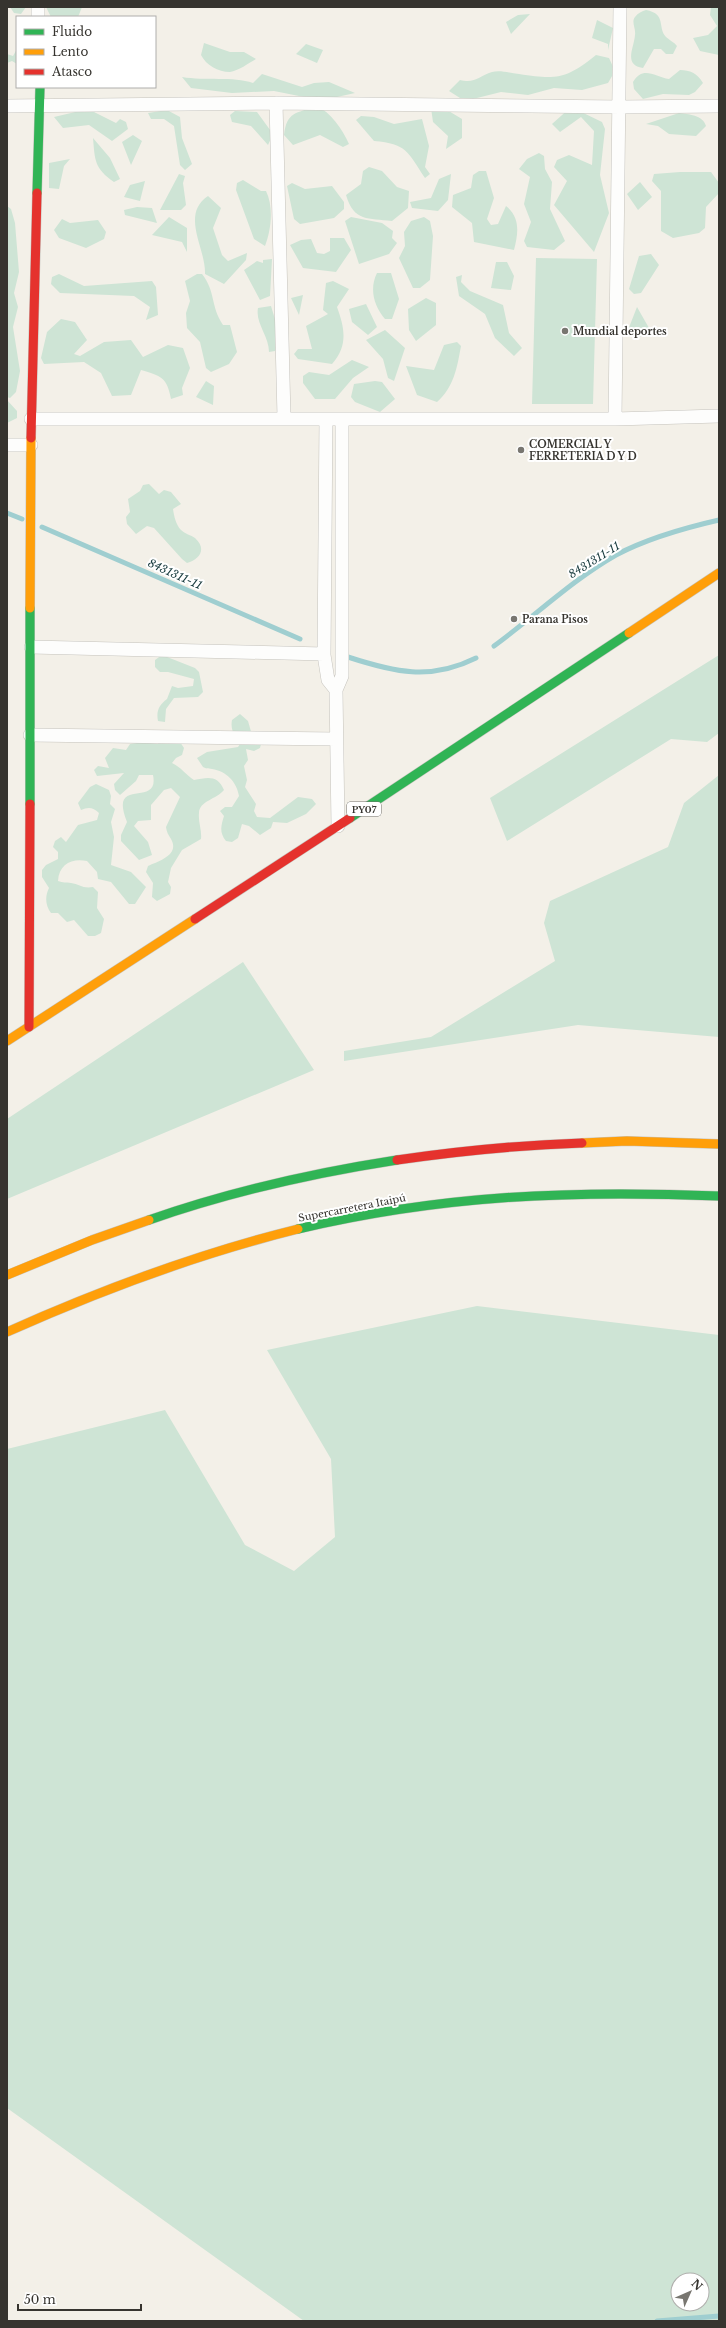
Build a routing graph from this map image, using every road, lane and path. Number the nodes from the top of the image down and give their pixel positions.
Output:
1 (620, 7) edge
2 (40, 88) edge
3 (276, 103) junction
4 (7, 106) edge
5 (40, 106) junction
6 (719, 106) edge
7 (620, 107) junction
8 (719, 416) edge
9 (284, 417) junction
10 (615, 418) junction
11 (31, 419) junction
12 (326, 419) junction
13 (342, 419) junction
14 (7, 445) edge
15 (31, 445) junction
16 (719, 573) edge
17 (31, 647) junction
18 (324, 654) junction
19 (336, 690) junction
20 (30, 735) junction
21 (336, 739) junction
22 (338, 826) junction
23 (29, 1027) junction
24 (8, 1039) edge
25 (719, 1144) edge
26 (719, 1196) edge
27 (7, 1275) edge
28 (7, 1332) edge

1 - 7 street
2 - 5 main road
3 - 5 street
3 - 7 street
3 - 9 street
4 - 5 street
5 - 11 main road
6 - 7 street
7 - 10 street
8 - 10 street
9 - 11 street
9 - 12 street
10 - 13 street
11 - 15 main road
12 - 13 street
12 - 18 street
13 - 19 street
14 - 15 street
15 - 17 main road
16 - 22 main road, PY07
17 - 18 street
17 - 20 main road
18 - 19 street
19 - 21 street
20 - 21 street
20 - 23 main road
21 - 22 street
22 - 23 main road, PY07
23 - 24 main road, PY07
25 - 27 main road
26 - 28 main road, Supercarretera Itaipú

